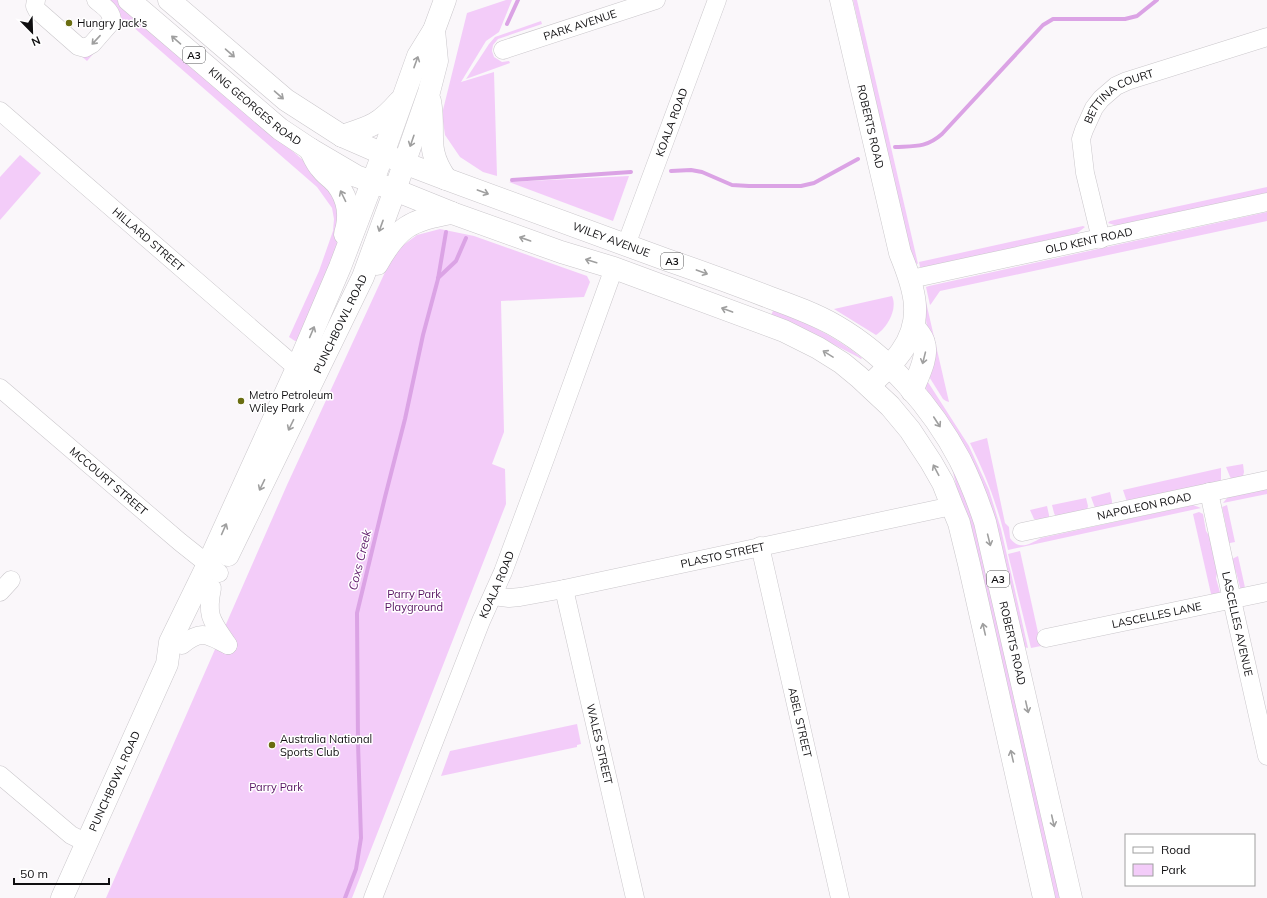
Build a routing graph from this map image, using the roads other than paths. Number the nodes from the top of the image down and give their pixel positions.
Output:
1 (35, 0) edge
2 (96, 0) edge
3 (129, 0) edge
4 (169, 0) edge
5 (445, 0) edge
6 (656, 0) edge
7 (717, 0) edge
8 (841, 0) edge
9 (434, 30) junction
10 (1267, 38) edge
11 (503, 50) dead end
12 (429, 92) junction
13 (404, 96) junction
14 (0, 111) edge
15 (342, 136) junction
16 (310, 149) junction
17 (383, 154) junction
18 (404, 163) junction
19 (446, 179) junction
20 (372, 182) junction
21 (395, 190) junction
22 (1267, 202) edge
23 (452, 213) junction
24 (1101, 239) junction
25 (626, 245) junction
26 (900, 253) junction
27 (340, 267) junction
28 (614, 268) junction
29 (362, 277) junction
30 (911, 279) junction
31 (914, 327) junction
32 (884, 361) junction
33 (297, 368) junction
34 (864, 382) junction
35 (0, 388) edge
36 (912, 391) junction
37 (1267, 480) edge
38 (1209, 492) junction
39 (952, 506) junction
40 (1022, 532) dead end
41 (760, 546) junction
42 (213, 575) junction
43 (564, 589) junction
44 (1267, 592) edge
45 (493, 596) junction
46 (1232, 600) junction
47 (1046, 638) dead end
48 (182, 645) junction
49 (167, 664) junction
50 (1267, 756) edge
51 (0, 775) edge
52 (87, 843) junction
53 (631, 897) edge
54 (62, 898) edge
55 (373, 898) edge
56 (840, 898) edge
57 (1044, 898) edge
58 (1070, 898) edge

2 -> 1 street
16 -> 3 main road, KING GEORGES ROAD / A3
4 -> 15 main road, A3
5 - 9 main road, PUNCHBOWL ROAD
6 - 11 street, PARK AVENUE
7 - 25 street, KOALA ROAD
8 - 26 main road, ROBERTS ROAD
9 - 12 main road, PUNCHBOWL ROAD
13 -> 9 main road, PUNCHBOWL ROAD
10 - 24 street, BETTINA COURT
12 -> 18 main road, PUNCHBOWL ROAD
12 - 19 main road
13 - 15 main road
13 - 17 main road, PUNCHBOWL ROAD
14 - 33 street, HILLARD STREET
15 - 17 main road, A3
16 - 20 main road, KING GEORGES ROAD / A3
27 -> 16 main road
17 - 18 main road, A3
17 - 20 main road, PUNCHBOWL ROAD
18 - 19 main road, WILEY AVENUE / A3
18 - 21 main road, PUNCHBOWL ROAD
19 -> 25 main road, WILEY AVENUE / A3
20 - 21 main road, KING GEORGES ROAD / A3
20 - 27 main road, PUNCHBOWL ROAD
21 - 23 main road, A3
21 -> 29 main road, PUNCHBOWL ROAD
22 - 24 street, OLD KENT ROAD
28 -> 23 main road, A3
23 - 29 main road
24 - 30 street, OLD KENT ROAD
25 -> 32 main road, WILEY AVENUE / A3
26 - 30 main road, ROBERTS ROAD
26 - 32 main road, ROBERTS ROAD
33 -> 27 main road, PUNCHBOWL ROAD
34 -> 28 main road, A3
28 - 45 street, KOALA ROAD
29 -> 42 main road, PUNCHBOWL ROAD
30 - 31 main road, ROBERTS ROAD
31 - 32 main road, ROBERTS ROAD
31 -> 36 main road
32 - 34 main road, ROBERTS ROAD
32 - 36 main road, ROBERTS ROAD / A3
42 -> 33 main road, PUNCHBOWL ROAD
39 -> 34 main road, A3
35 - 42 street, MCCOURT STREET
36 -> 58 main road, ROBERTS ROAD / A3
37 - 38 street, NAPOLEON ROAD
38 - 40 street, NAPOLEON ROAD
38 - 46 street, LASCELLES AVENUE
39 - 41 street, PLASTO STREET
57 -> 39 main road, A3
41 - 43 street, PLASTO STREET
41 - 56 street, ABEL STREET
42 - 48 main road, PUNCHBOWL ROAD
42 - 48 street
42 - 49 main road, PUNCHBOWL ROAD
43 - 45 street, PLASTO STREET
43 - 53 street, WALES STREET
44 - 46 street, LASCELLES LANE
45 - 55 street, KOALA ROAD
46 - 47 street, LASCELLES LANE
46 - 50 street, LASCELLES AVENUE
48 - 49 main road, PUNCHBOWL ROAD
49 - 52 main road, PUNCHBOWL ROAD
51 - 52 street
52 - 54 main road, PUNCHBOWL ROAD

